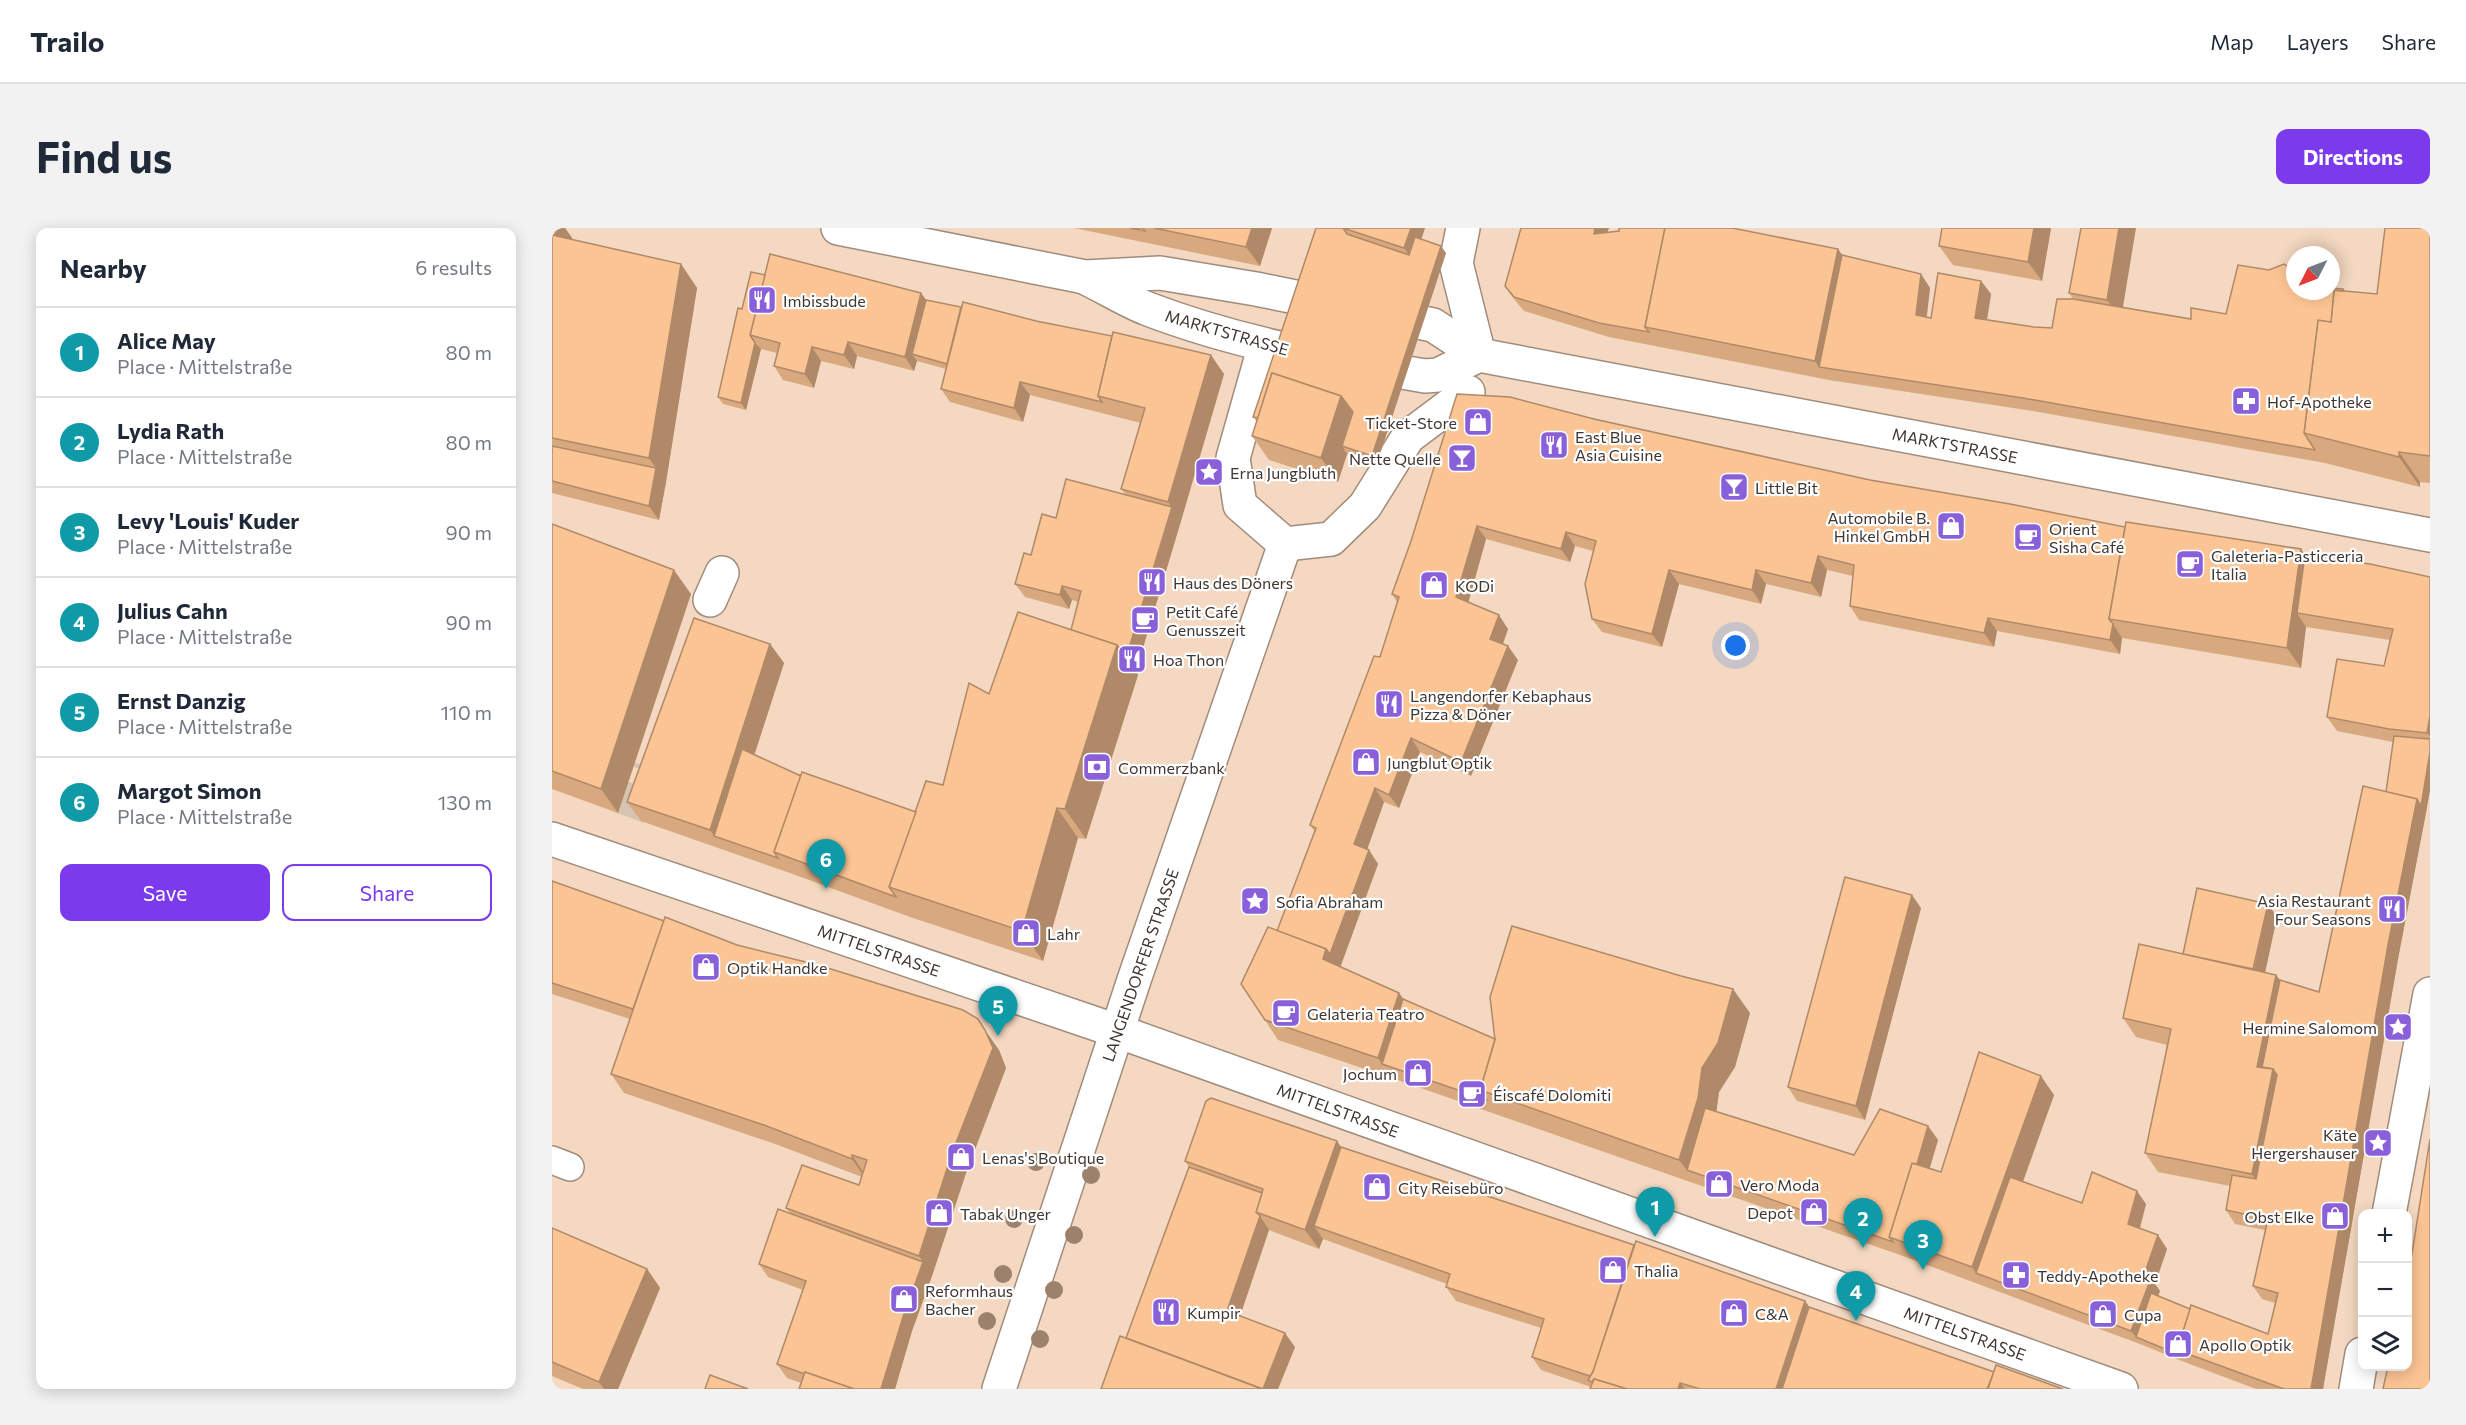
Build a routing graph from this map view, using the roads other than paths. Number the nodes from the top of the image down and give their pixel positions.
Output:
1 (838, 228) edge
2 (1463, 228) edge
3 (1085, 277) junction
4 (1479, 355) junction
5 (1261, 359) dead end
6 (1468, 392) edge
7 (2430, 535) edge
8 (1286, 543) junction
9 (552, 839) edge
10 (2430, 994) edge
11 (1117, 1031) junction
12 (2390, 1209) edge
13 (2359, 1371) edge
14 (999, 1389) edge
15 (2121, 1389) edge
16 (2356, 1389) edge

1 - 3 street, MARKTSTRASSE
2 - 4 street
3 - 4 street, MARKTSTRASSE
3 - 4 street, MARKTSTRASSE
4 - 7 street, MARKTSTRASSE
5 - 8 street
6 - 8 street
8 - 11 street, LANGENDORFER STRASSE
9 - 11 street, MITTELSTRASSE
10 - 12 street
11 - 14 street, LANGENDORFER STRASSE
11 - 15 street, MITTELSTRASSE
13 - 16 street

